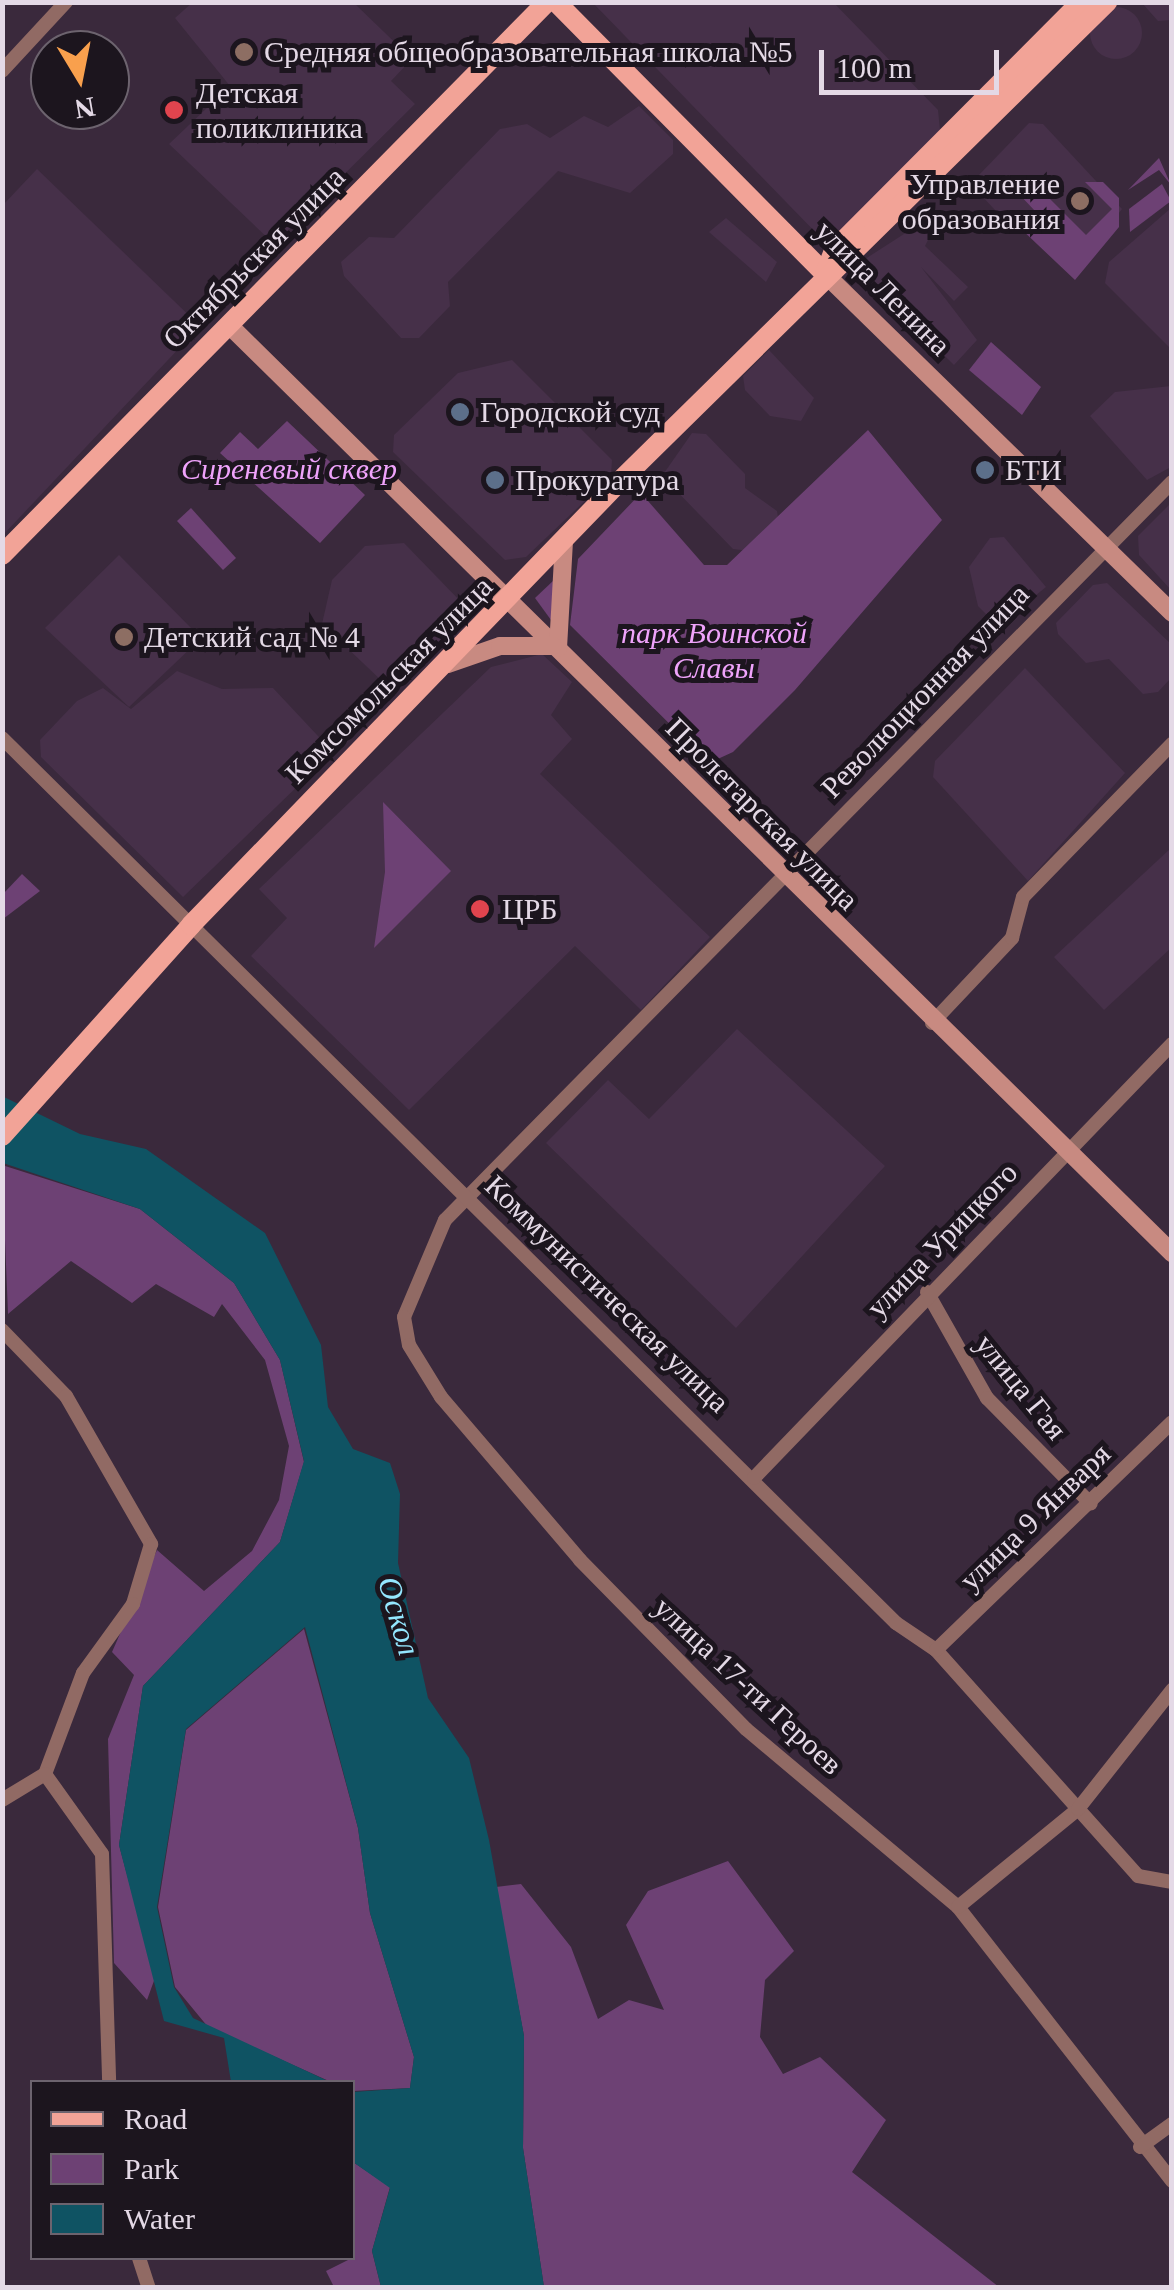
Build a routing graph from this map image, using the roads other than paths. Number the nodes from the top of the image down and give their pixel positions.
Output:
1 (66, 2) edge
2 (546, 2) edge
3 (556, 2) edge
4 (1081, 2) edge
5 (1107, 2) edge
6 (2, 71) edge
7 (825, 274) junction
8 (230, 326) junction
9 (1172, 482) edge
10 (564, 540) junction
11 (1104, 546) junction
12 (2, 555) edge
13 (509, 602) junction
14 (1172, 613) edge
15 (558, 648) junction
16 (448, 664) junction
17 (2, 738) edge
18 (1172, 744) edge
19 (781, 872) junction
20 (191, 924) junction
21 (932, 1023) junction
22 (1172, 1044) edge
23 (2, 1136) edge
24 (1067, 1152) junction
25 (468, 1196) junction
26 (1172, 1253) edge
27 (926, 1292) junction
28 (2, 1330) edge
29 (1172, 1422) edge
30 (754, 1478) junction
31 (1092, 1504) junction
32 (936, 1650) junction
33 (1172, 1690) edge
34 (45, 1774) junction
35 (2, 1800) edge
36 (1078, 1809) junction
37 (1172, 1882) edge
38 (958, 1907) junction
39 (109, 2080) edge
40 (1172, 2124) edge
41 (1140, 2147) junction
42 (1172, 2181) edge
43 (141, 2260) edge
44 (148, 2288) edge

1 - 6 street
2 - 8 main road, Октябрьская улица
3 - 7 main road, улица Ленина
4 - 7 main road
5 - 7 main road
7 - 10 main road, Комсомольская улица
7 - 11 main road, улица Ленина
8 - 12 main road, Октябрьская улица
8 - 13 main road, Пролетарская улица
9 - 11 street, Революционная улица
10 - 13 main road, Комсомольская улица
10 - 15 main road
11 - 14 main road, улица Ленина
11 - 19 street, Революционная улица
13 - 15 main road, Пролетарская улица
13 - 16 main road, Комсомольская улица
15 - 16 main road
15 - 19 main road, Пролетарская улица
16 - 20 main road, Комсомольская улица
17 - 20 street, Коммунистическая улица
18 - 21 street
19 - 21 main road, Пролетарская улица
19 - 25 street, Революционная улица
20 - 23 main road, Комсомольская улица
20 - 25 street, Коммунистическая улица
21 - 24 main road, Пролетарская улица
22 - 24 street, улица Урицкого
24 - 26 main road, Пролетарская улица
24 - 27 street, улица Урицкого
25 - 30 street, Коммунистическая улица
25 - 38 street, улица 17-ти Героев
27 - 30 street, улица Урицкого
27 - 31 street, улица Гая
28 - 34 street
29 - 31 street, улица 9 Января
30 - 32 street, Коммунистическая улица
31 - 32 street, улица 9 Января
32 - 36 street, Коммунистическая улица
33 - 36 street
34 - 35 street
34 - 39 street
36 - 37 street, Коммунистическая улица
36 - 38 street
38 - 41 street, улица 17-ти Героев
40 - 41 street
41 - 42 street, улица 17-ти Героев
43 - 44 street

